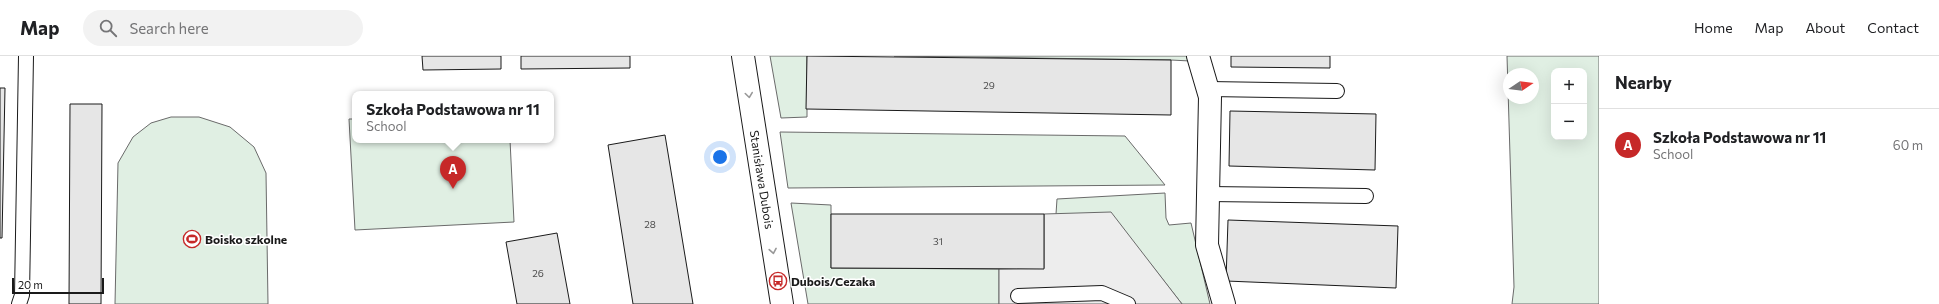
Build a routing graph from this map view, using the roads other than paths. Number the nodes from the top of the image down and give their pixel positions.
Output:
1 (26, 56) edge
2 (743, 56) edge
3 (1198, 56) edge
4 (1209, 89) junction
5 (1337, 91) dead end
6 (1208, 194) junction
7 (1366, 196) dead end
8 (1018, 296) dead end
9 (19, 304) edge
10 (782, 304) edge
11 (1128, 304) edge
12 (1224, 304) edge

1 - 9 lane
2 -> 10 street, Stanisława Dubois
3 - 4 street
4 - 5 lane
4 - 6 street
6 - 7 lane
6 - 12 street
8 - 11 lane

